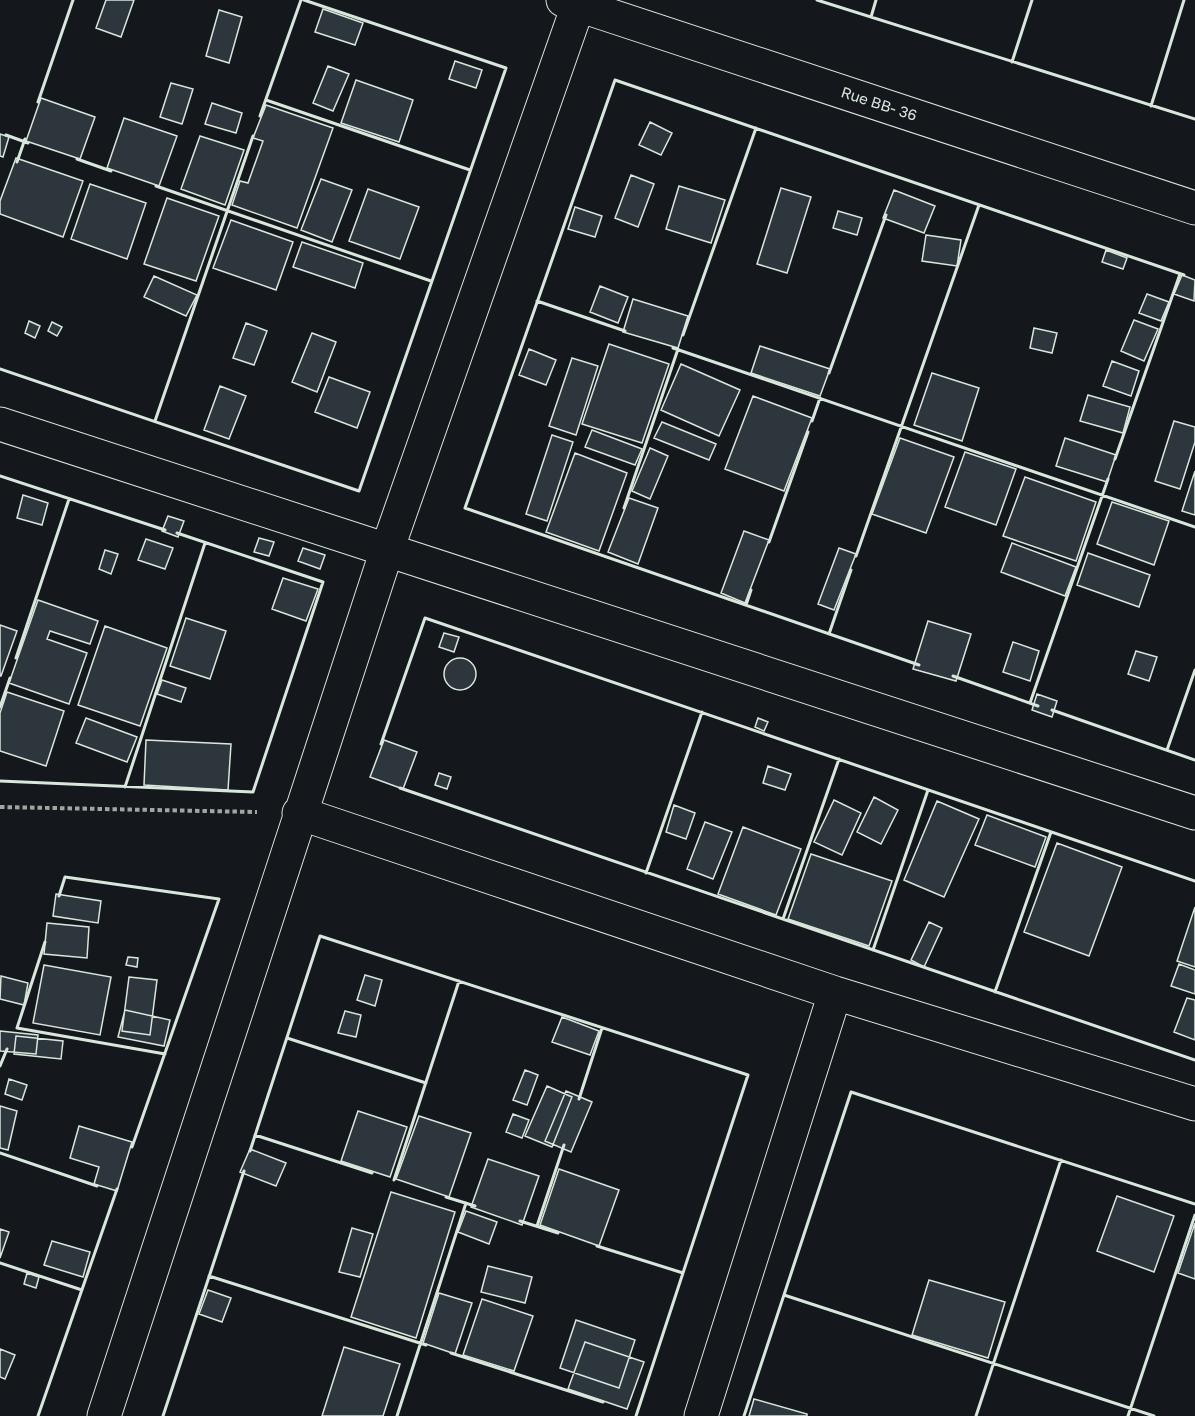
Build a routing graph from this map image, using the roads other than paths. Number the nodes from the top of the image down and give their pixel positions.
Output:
1 (574, 2) edge
2 (1195, 208) edge
3 (0, 424) edge
4 (387, 550) junction
5 (299, 813) junction
6 (1195, 813) edge
7 (835, 993) junction
8 (1195, 1104) edge
9 (104, 1416) edge
10 (701, 1416) edge

1 - 2 street, Rue BB- 36
1 - 4 street
3 - 4 street
4 - 5 street
4 - 6 street
5 - 7 street
5 - 9 street
7 - 8 street
7 - 10 street

